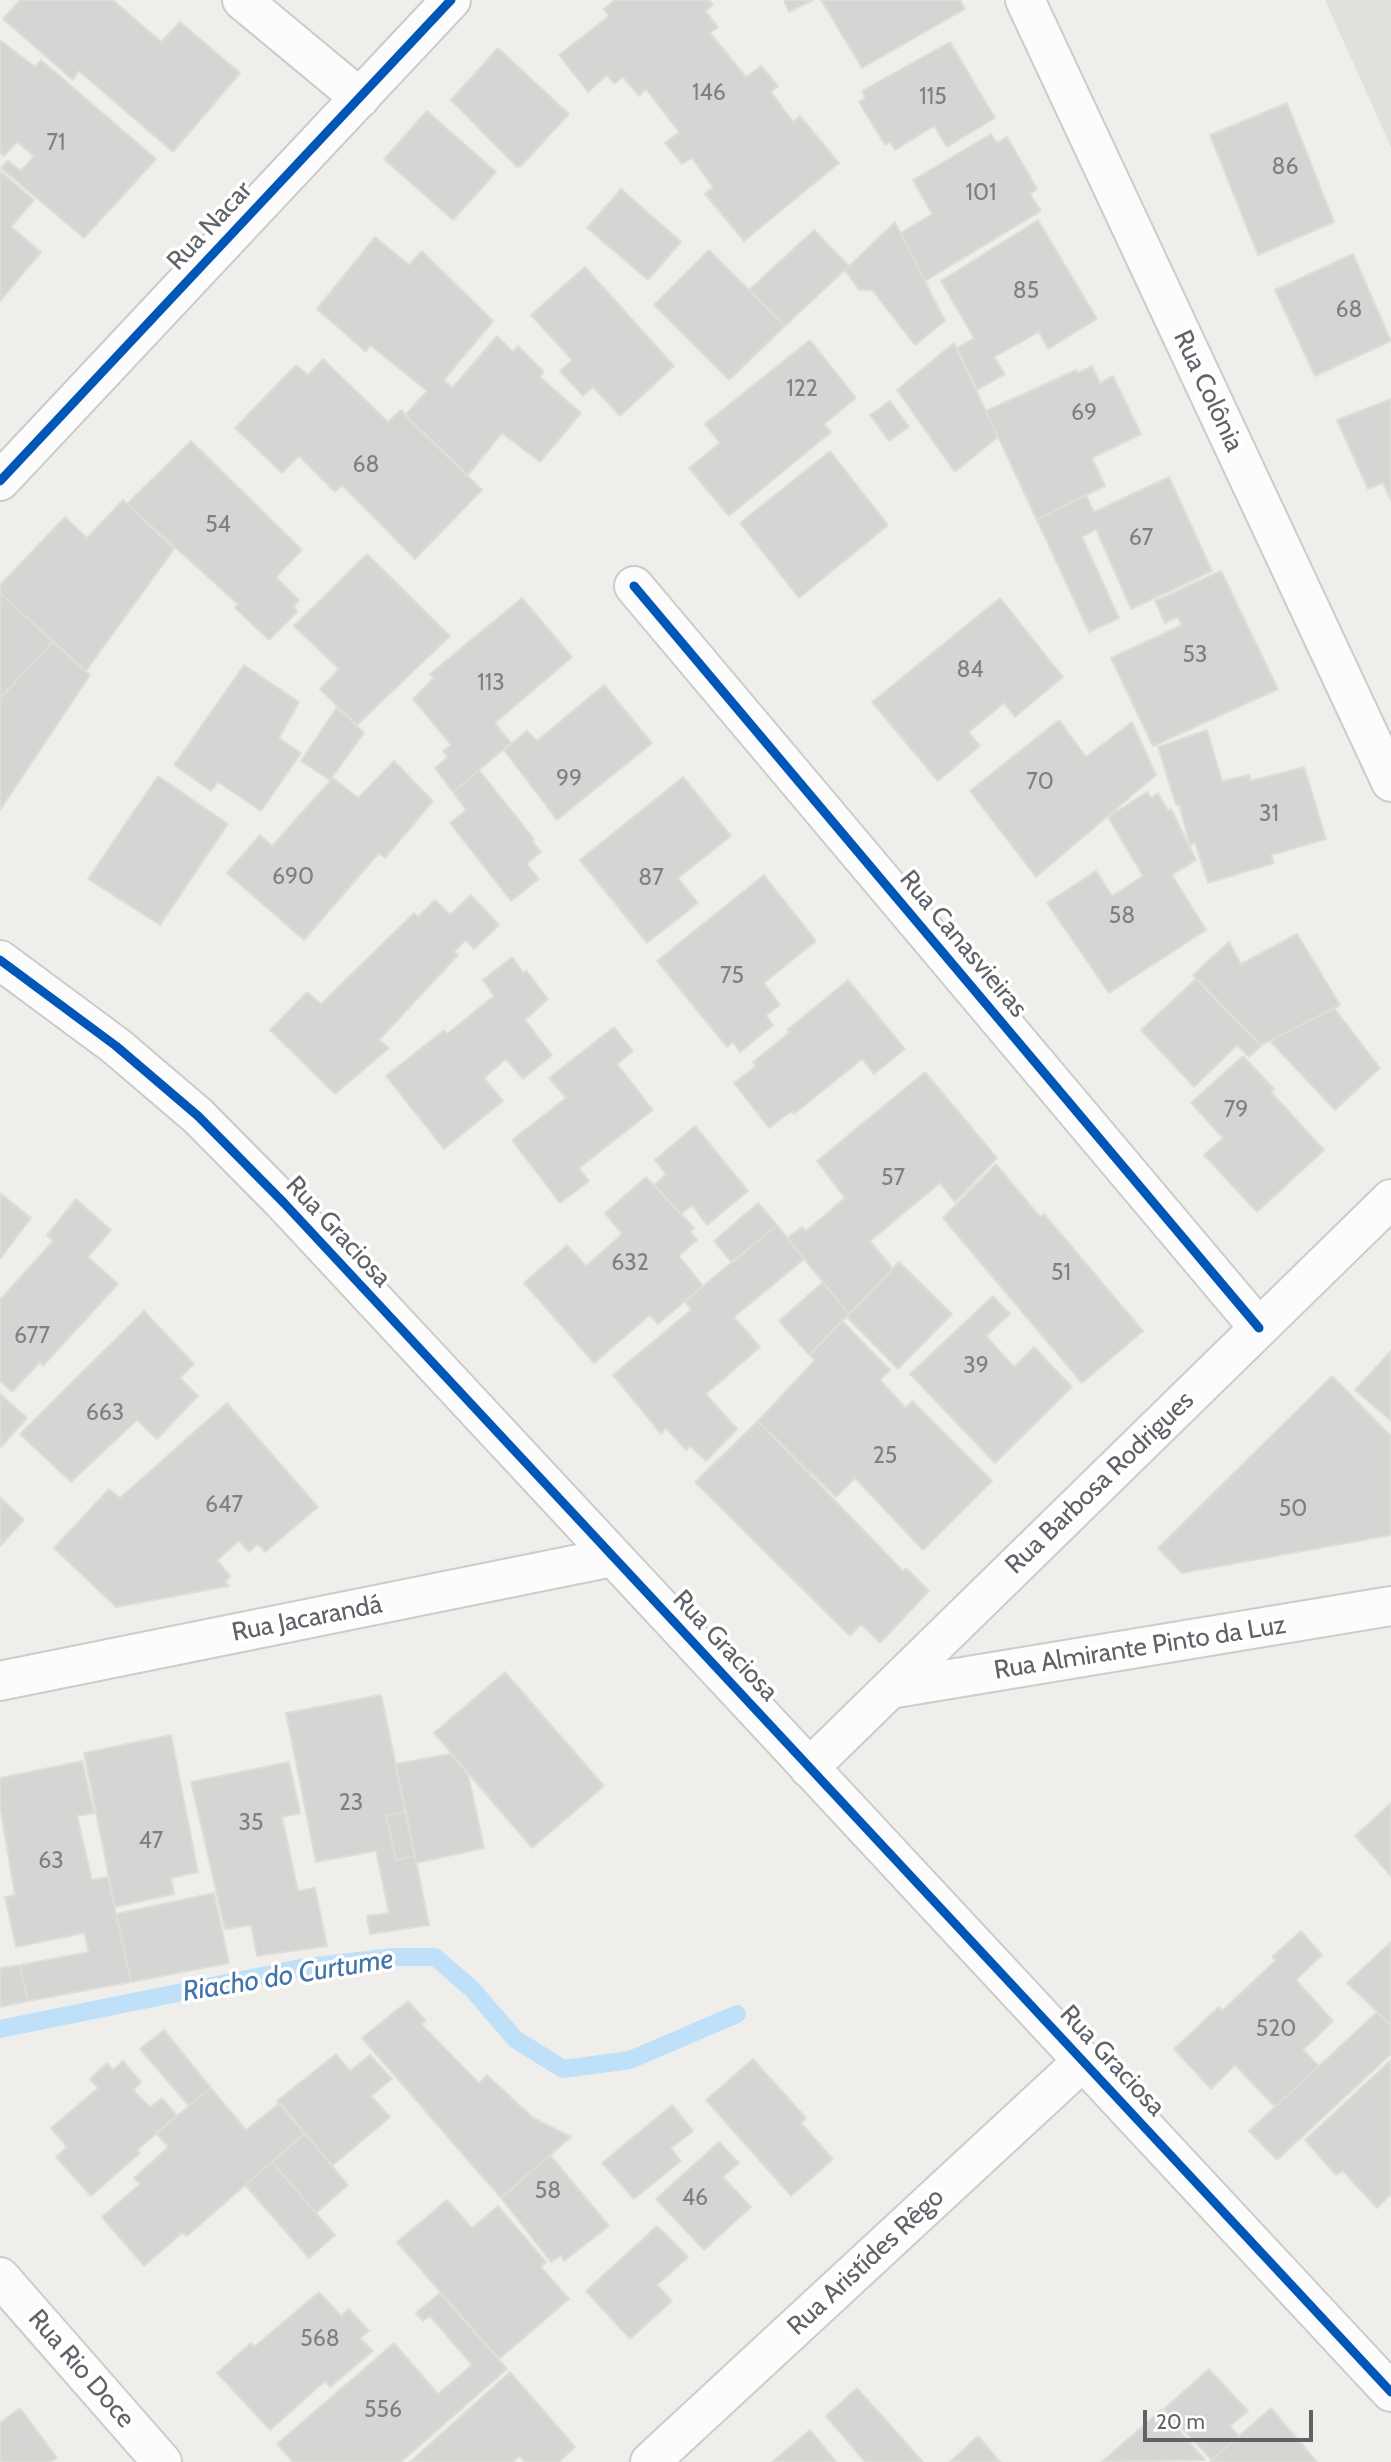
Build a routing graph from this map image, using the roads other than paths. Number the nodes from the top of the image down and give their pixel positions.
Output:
1 (242, 0) edge
2 (451, 0) edge
3 (1025, 0) edge
4 (360, 98) junction
5 (0, 481) edge
6 (634, 586) dead end
7 (1391, 782) edge
8 (0, 960) edge
9 (1391, 1199) edge
10 (1259, 1328) junction
11 (613, 1557) junction
12 (1391, 1606) edge
13 (0, 1681) edge
14 (890, 1689) junction
15 (809, 1768) junction
16 (1083, 2061) junction
17 (0, 2277) edge
18 (1391, 2392) edge
19 (162, 2462) edge
20 (649, 2462) edge

1 - 4 street
2 - 4 street, Rua Nacar
3 - 7 street, Rua Colônia
4 - 5 street, Rua Nacar
6 - 10 street, Rua Canasvieiras
8 - 11 street, Rua Graciosa
9 - 10 street, Rua Barbosa Rodrigues
10 - 14 street, Rua Barbosa Rodrigues
11 - 13 street, Rua Jacarandá
11 - 15 street, Rua Graciosa
12 - 14 street, Rua Almirante Pinto da Luz
14 - 15 street, Rua Barbosa Rodrigues
15 - 16 street, Rua Graciosa
16 - 18 street, Rua Graciosa
16 - 20 street, Rua Aristídes Rêgo
17 - 19 street, Rua Rio Doce

